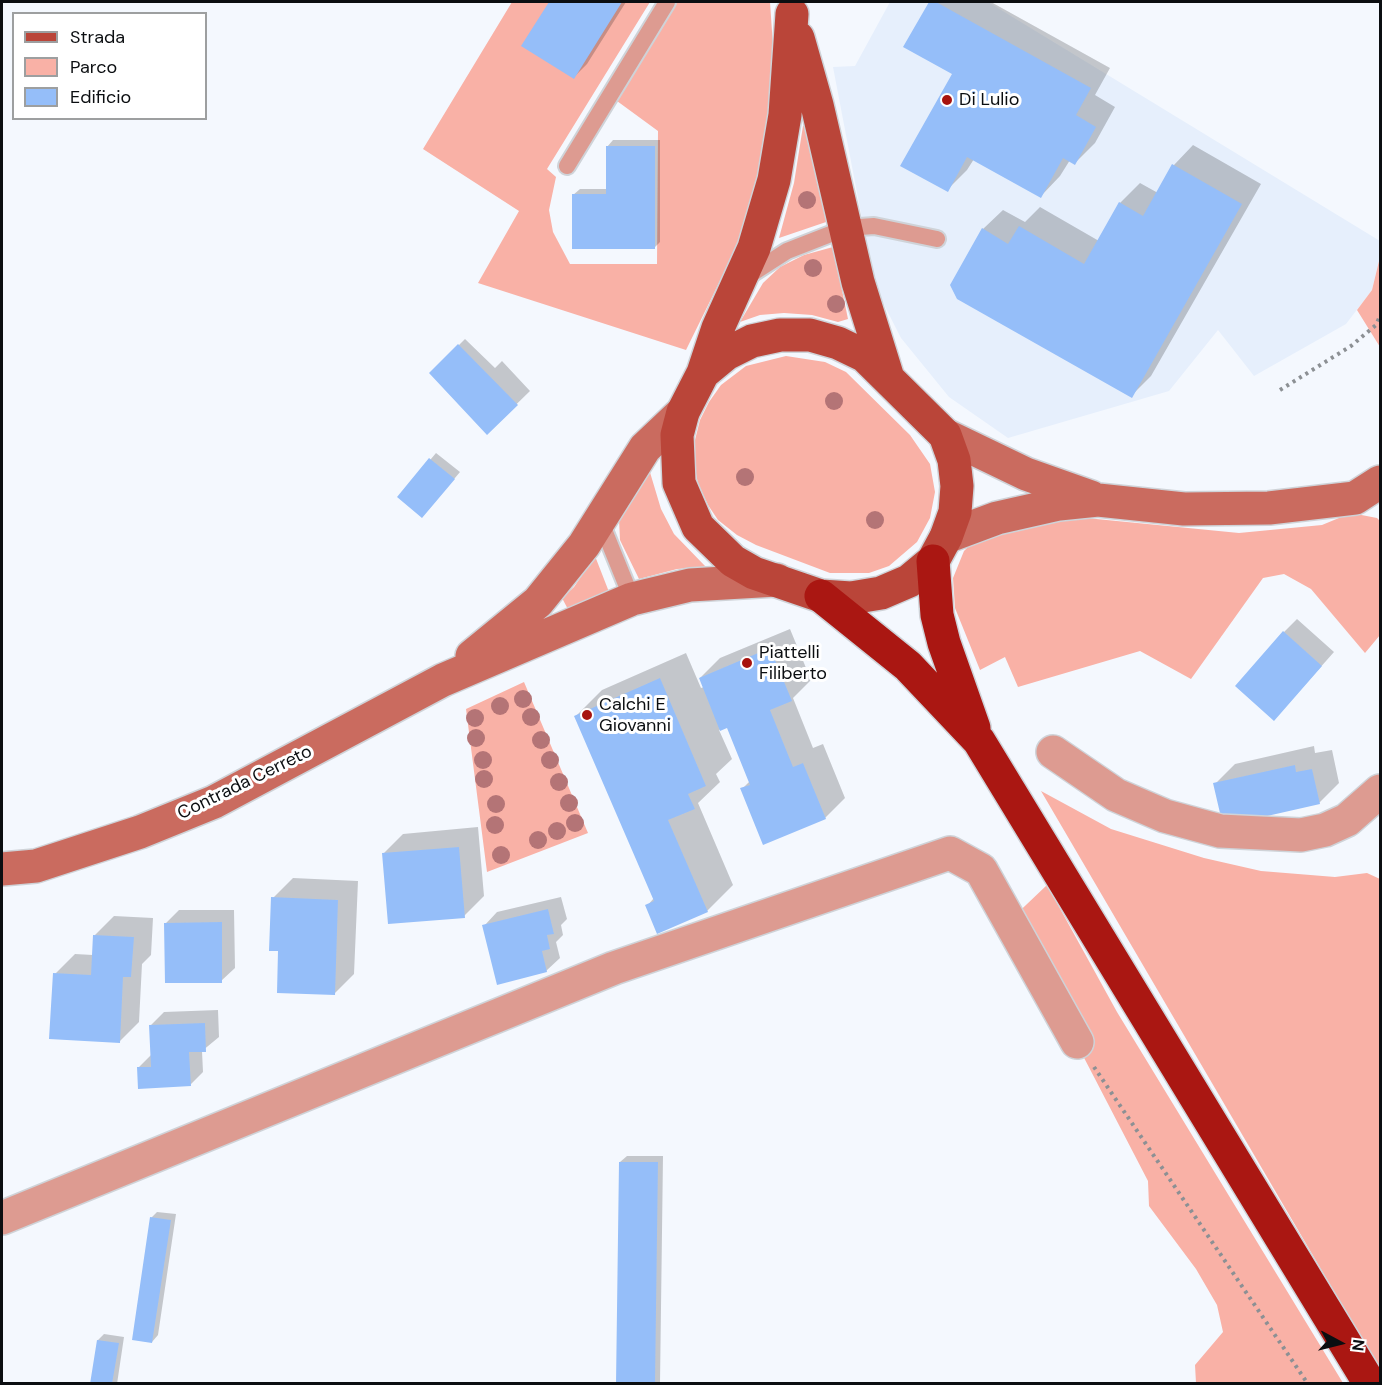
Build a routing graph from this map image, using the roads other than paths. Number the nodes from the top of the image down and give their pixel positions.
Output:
1 (667, 2) edge
2 (790, 8) edge
3 (567, 166) dead end
4 (846, 228) junction
5 (937, 239) dead end
6 (741, 280) junction
7 (703, 372) junction
8 (887, 375) junction
9 (683, 412) junction
10 (945, 435) junction
11 (1380, 482) edge
12 (1098, 500) junction
13 (600, 520) junction
14 (939, 549) junction
15 (777, 580) junction
16 (821, 596) junction
17 (632, 599) junction
18 (443, 680) junction
19 (979, 741) junction
20 (1053, 752) dead end
21 (1380, 791) edge
22 (2, 869) edge
23 (1077, 1042) road end
24 (2, 1218) edge
25 (1370, 1383) edge

1 - 3 lane
2 - 4 main road
2 - 6 main road
4 - 5 lane
4 - 6 lane
4 - 8 main road
6 - 7 main road
7 - 8 main road
7 - 9 main road
8 - 10 main road
9 - 13 main road, Contrada Cerreto
9 - 15 main road
10 - 12 main road
10 - 14 main road
11 - 12 main road
12 - 14 main road
13 - 17 lane
13 - 18 main road, Contrada Cerreto
14 - 16 main road
14 - 19 highway
15 - 16 main road
15 - 17 main road, Contrada Cerreto
16 - 19 highway
17 - 18 main road, Contrada Cerreto
18 - 22 main road, Contrada Cerreto
19 - 25 highway
20 - 21 street
23 - 24 street

